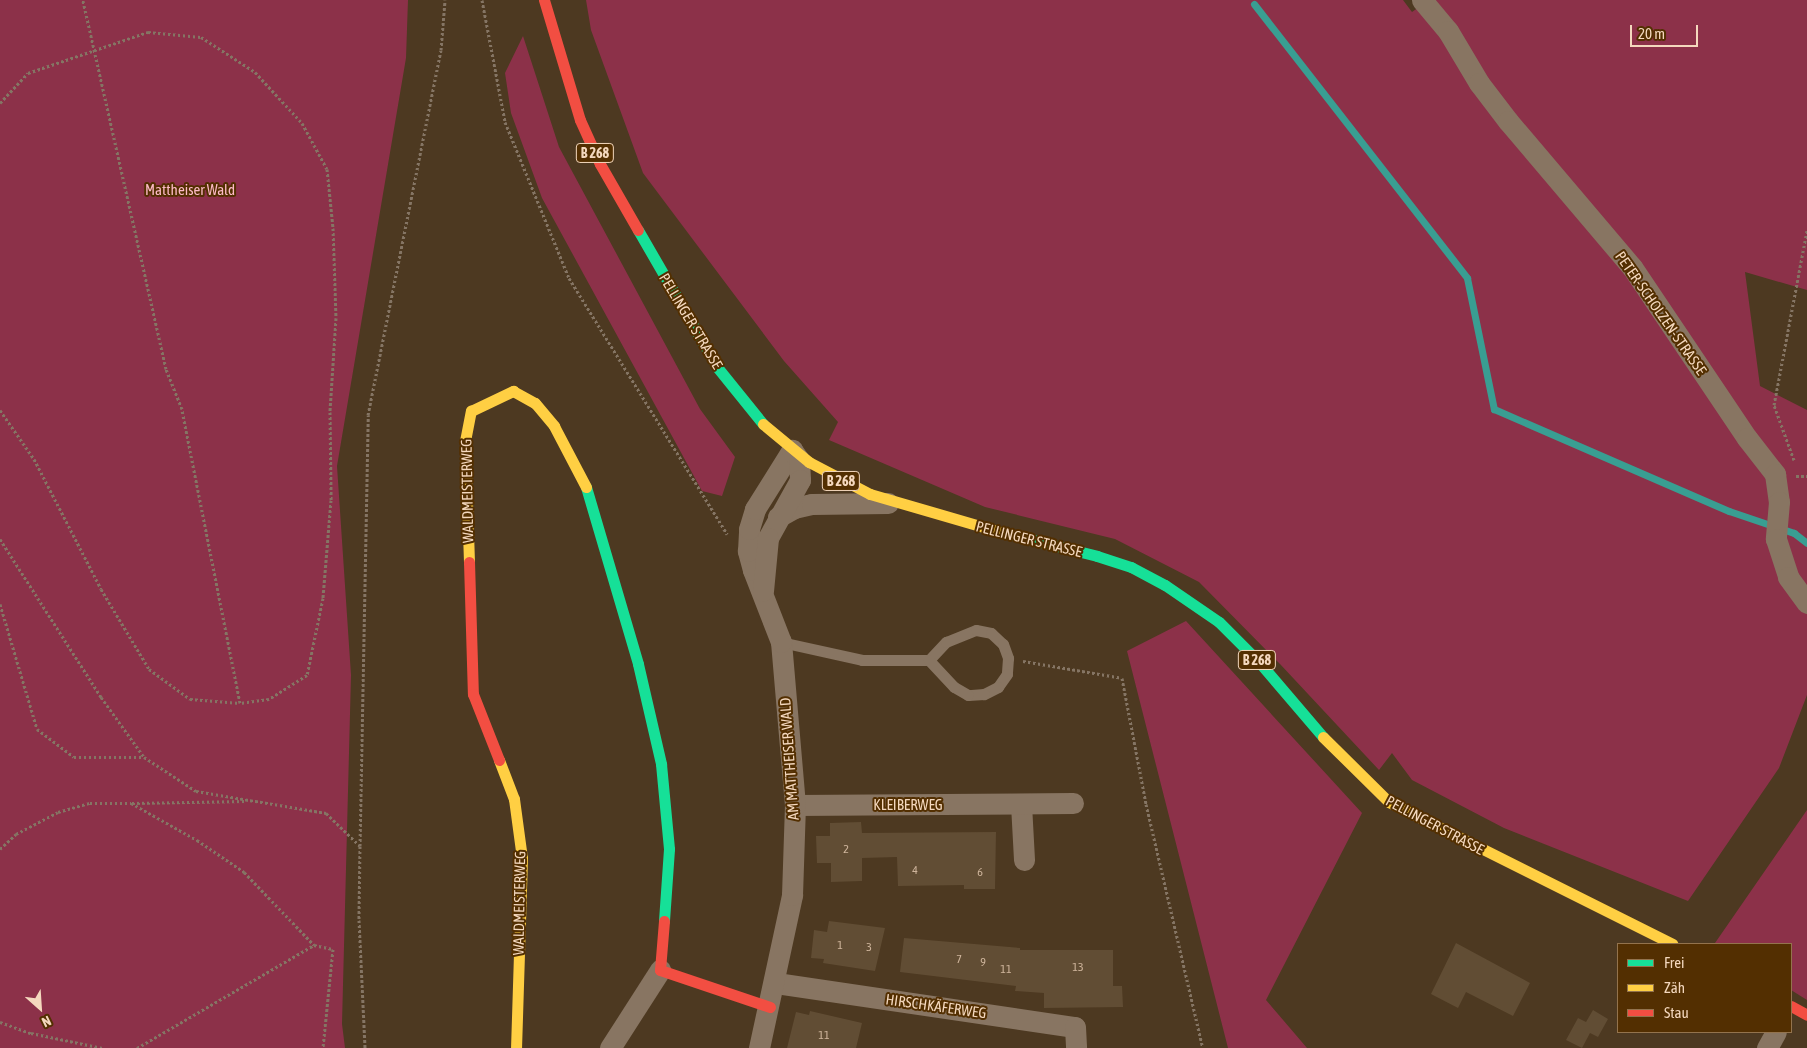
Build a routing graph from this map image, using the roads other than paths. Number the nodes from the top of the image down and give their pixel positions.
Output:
1 (544, 0) edge
2 (1422, 0) edge
3 (792, 450) junction
4 (894, 502) junction
5 (778, 517) junction
6 (763, 591) junction
7 (1807, 603) edge
8 (781, 642) junction
9 (929, 660) junction
10 (1021, 804) junction
11 (1073, 804) dead end
12 (795, 805) junction
13 (1024, 860) dead end
14 (1670, 943) edge
15 (660, 970) junction
16 (776, 982) junction
17 (770, 1007) junction
18 (1792, 1007) edge
19 (1807, 1015) edge
20 (1775, 1033) edge
21 (516, 1048) edge
22 (610, 1048) edge
23 (760, 1048) edge
24 (1076, 1048) edge
25 (1767, 1048) edge

1 - 3 main road, PELLINGER STRASSE / B 268
2 - 7 street, PETER-SCHOLZEN-STRASSE
3 - 4 main road, PELLINGER STRASSE / B 268
3 - 5 street, AM MATTHEISER WALD
3 - 6 street, AM MATTHEISER WALD
4 - 5 street
4 - 14 main road, PELLINGER STRASSE / B 268
5 - 6 street, AM MATTHEISER WALD
6 - 8 street, AM MATTHEISER WALD
8 - 9 lane
8 - 12 street, AM MATTHEISER WALD
9 - 9 lane
10 - 11 street, KLEIBERWEG
10 - 12 street, KLEIBERWEG
10 - 13 street
12 - 16 street, AM MATTHEISER WALD
15 - 17 main road
15 - 21 main road, WALDMEISTERWEG
15 - 22 street, WALDMEISTERWEG
16 - 17 street, AM MATTHEISER WALD
16 - 24 street, HIRSCHKÄFERWEG
17 - 23 street, AM MATTHEISER WALD
18 - 19 main road
20 - 25 street

